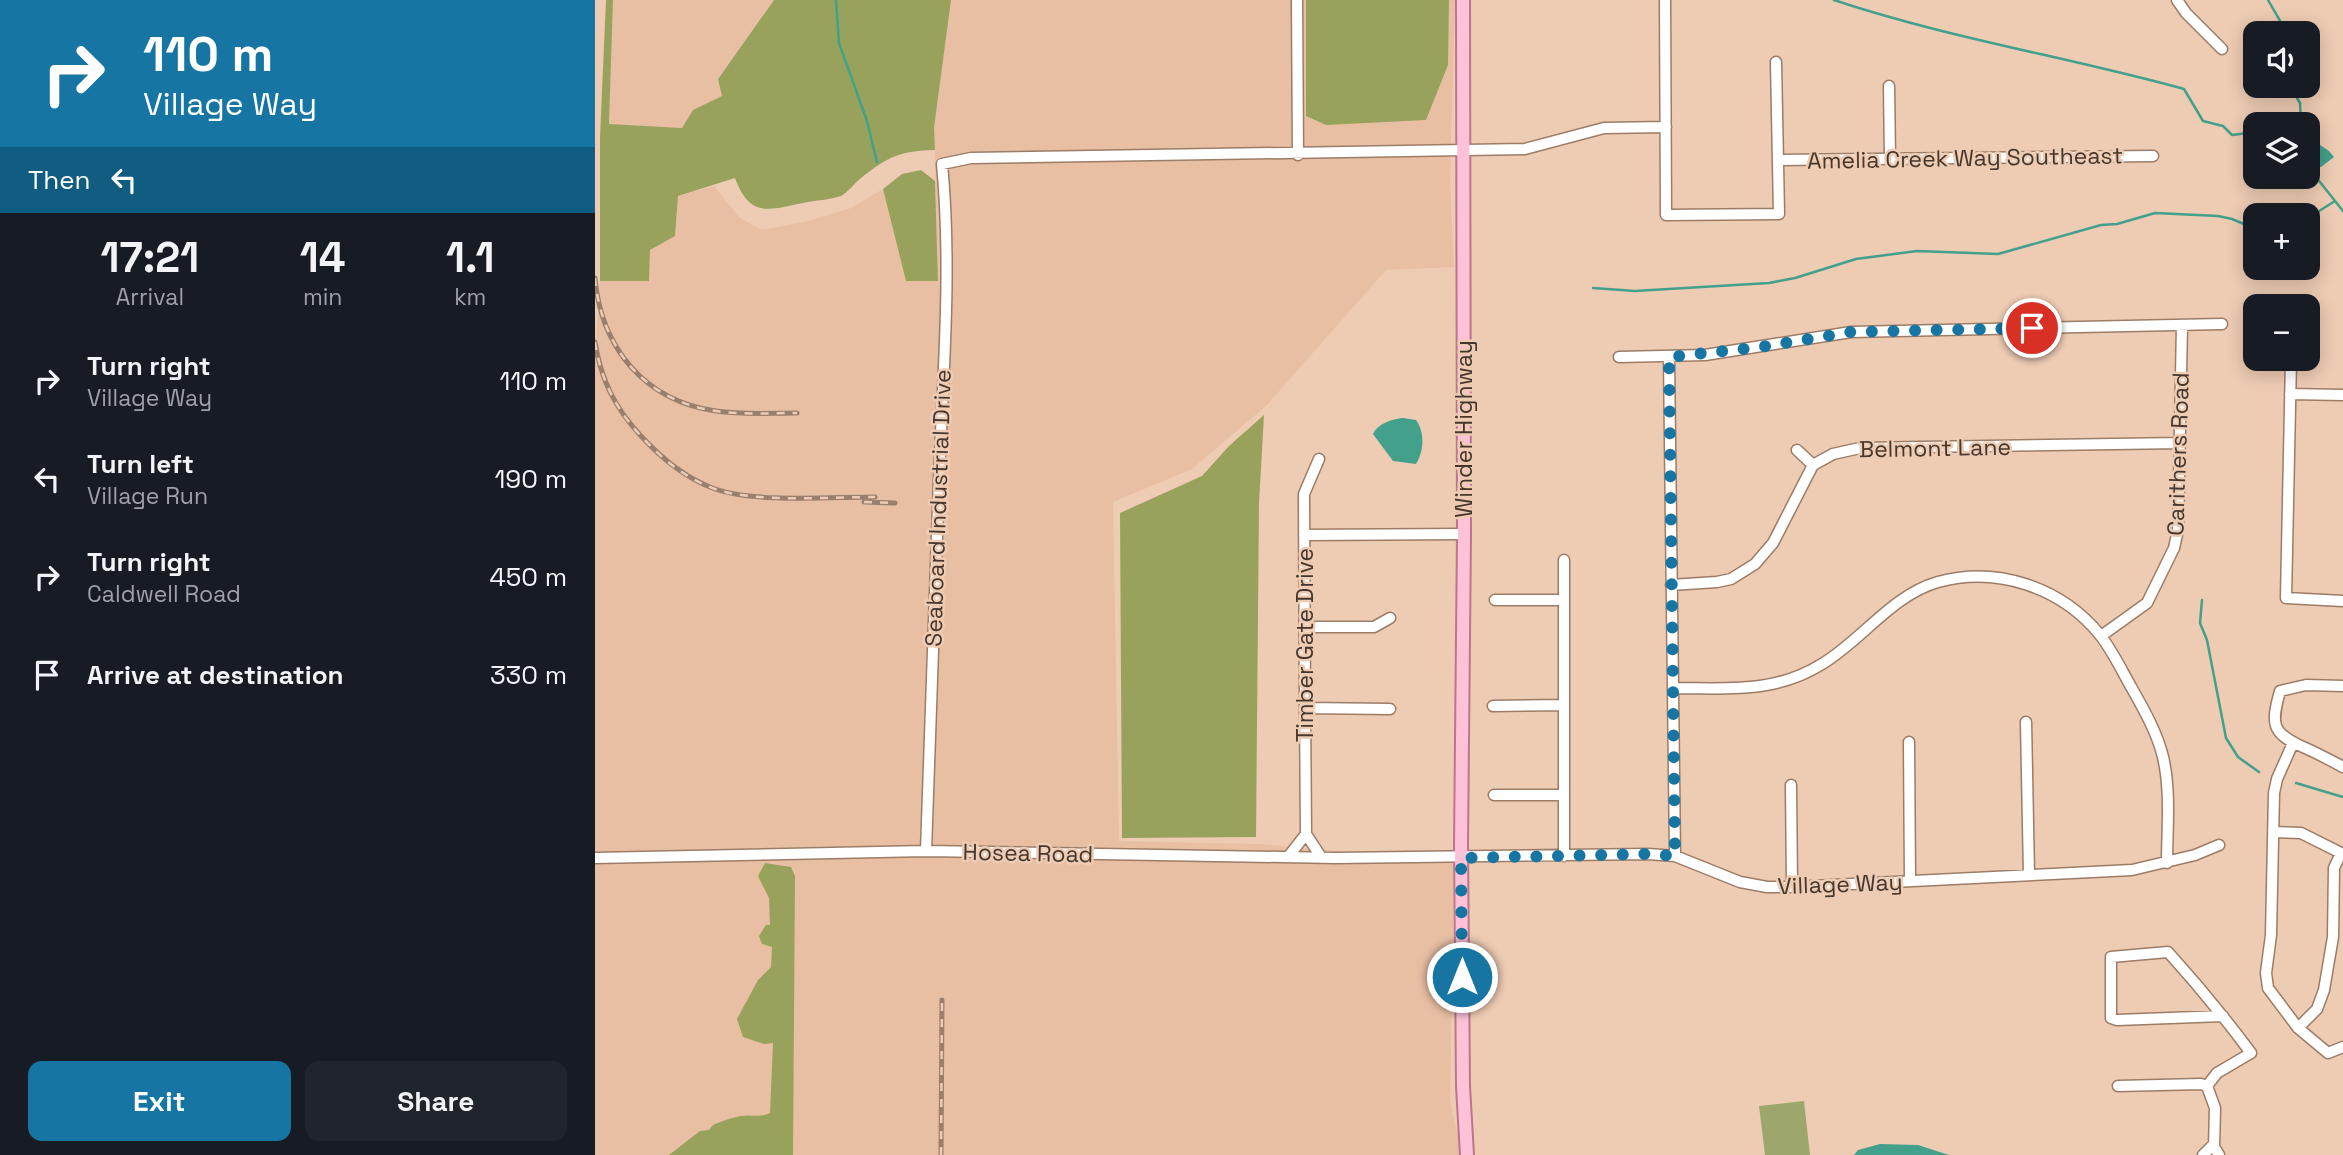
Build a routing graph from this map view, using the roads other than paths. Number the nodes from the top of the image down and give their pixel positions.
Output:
1 (1297, 0) edge
2 (1463, 0) edge
3 (1665, 0) edge
4 (2177, 0) edge
5 (2222, 49) dead end
6 (1776, 62) dead end
7 (1889, 86) dead end
8 (1665, 127) junction
9 (1463, 152) junction
10 (1298, 155) junction
11 (2153, 156) dead end
12 (1889, 159) junction
13 (1778, 160) junction
14 (2221, 324) dead end
15 (2182, 325) junction
16 (1619, 356) dead end
17 (1669, 357) junction
18 (2291, 371) edge
19 (2290, 394) junction
20 (2343, 395) edge
21 (2180, 443) junction
22 (1797, 450) dead end
23 (1318, 459) dead end
24 (1813, 465) junction
25 (1464, 534) junction
26 (1304, 535) junction
27 (1564, 560) dead end
28 (1671, 585) junction
29 (1495, 600) dead end
30 (1563, 600) junction
31 (2343, 601) edge
32 (1390, 618) dead end
33 (1304, 627) junction
34 (2101, 636) junction
35 (2343, 686) edge
36 (1673, 688) junction
37 (1564, 705) junction
38 (1493, 706) dead end
39 (1305, 708) junction
40 (1390, 709) dead end
41 (2026, 722) dead end
42 (1909, 742) dead end
43 (2293, 743) junction
44 (2343, 767) edge
45 (1791, 785) dead end
46 (1564, 794) junction
47 (1495, 795) dead end
48 (2273, 832) junction
49 (1306, 834) junction
50 (2219, 845) dead end
51 (926, 851) junction
52 (2342, 853) edge
53 (1565, 856) junction
54 (1675, 856) junction
55 (1288, 857) junction
56 (1321, 857) junction
57 (595, 858) edge
58 (1461, 858) junction
59 (2167, 863) junction
60 (2029, 875) junction
61 (1910, 881) junction
62 (1792, 887) junction
63 (2223, 1016) junction
64 (2298, 1028) junction
65 (2343, 1046) edge
66 (2118, 1086) dead end
67 (2207, 1086) junction
68 (2214, 1144) junction
69 (1467, 1155) edge
70 (2203, 1155) edge
71 (2218, 1155) edge

1 - 10 street
2 - 9 main road, Winder Highway
3 - 8 street
4 - 5 street
6 - 13 street
7 - 12 street
8 - 9 street
8 - 13 street
9 - 10 street
9 - 25 main road, Winder Highway
10 - 51 street, Seaboard Industrial Drive
11 - 12 street, Amelia Creek Way Southeast
12 - 13 street, Amelia Creek Way Southeast
14 - 15 street
15 - 17 street
15 - 21 street, Carithers Road
16 - 17 street
17 - 28 street
18 - 19 street
19 - 20 street
19 - 31 street
21 - 24 street, Belmont Lane
21 - 34 street, Carithers Road
22 - 24 street
23 - 26 street, Timber Gate Drive
24 - 28 street
25 - 26 street
25 - 58 main road, Winder Highway
26 - 33 street, Timber Gate Drive
27 - 30 street
28 - 36 street
29 - 30 street
30 - 37 street
32 - 33 street
33 - 39 street, Timber Gate Drive
34 - 36 street
34 - 59 street
35 - 43 street
36 - 54 street
37 - 38 street
37 - 46 street
39 - 40 street
39 - 49 street, Timber Gate Drive
41 - 60 street
42 - 61 street
43 - 44 street
43 - 48 street
45 - 62 street
46 - 47 street
46 - 53 street
48 - 52 street
48 - 64 street
49 - 55 street
49 - 56 street
50 - 59 street, Village Way
51 - 55 street, Hosea Road
51 - 57 street, Hosea Road
52 - 64 street
53 - 54 street, Village Way
53 - 58 street, Village Way
54 - 62 street, Village Way
55 - 56 street, Hosea Road
56 - 58 street, Hosea Road
58 - 69 main road, Winder Highway
59 - 60 street, Village Way
60 - 61 street, Village Way
61 - 62 street, Village Way
63 - 63 street
63 - 67 street
64 - 65 street
66 - 67 street
67 - 68 street
68 - 70 street
68 - 71 street

